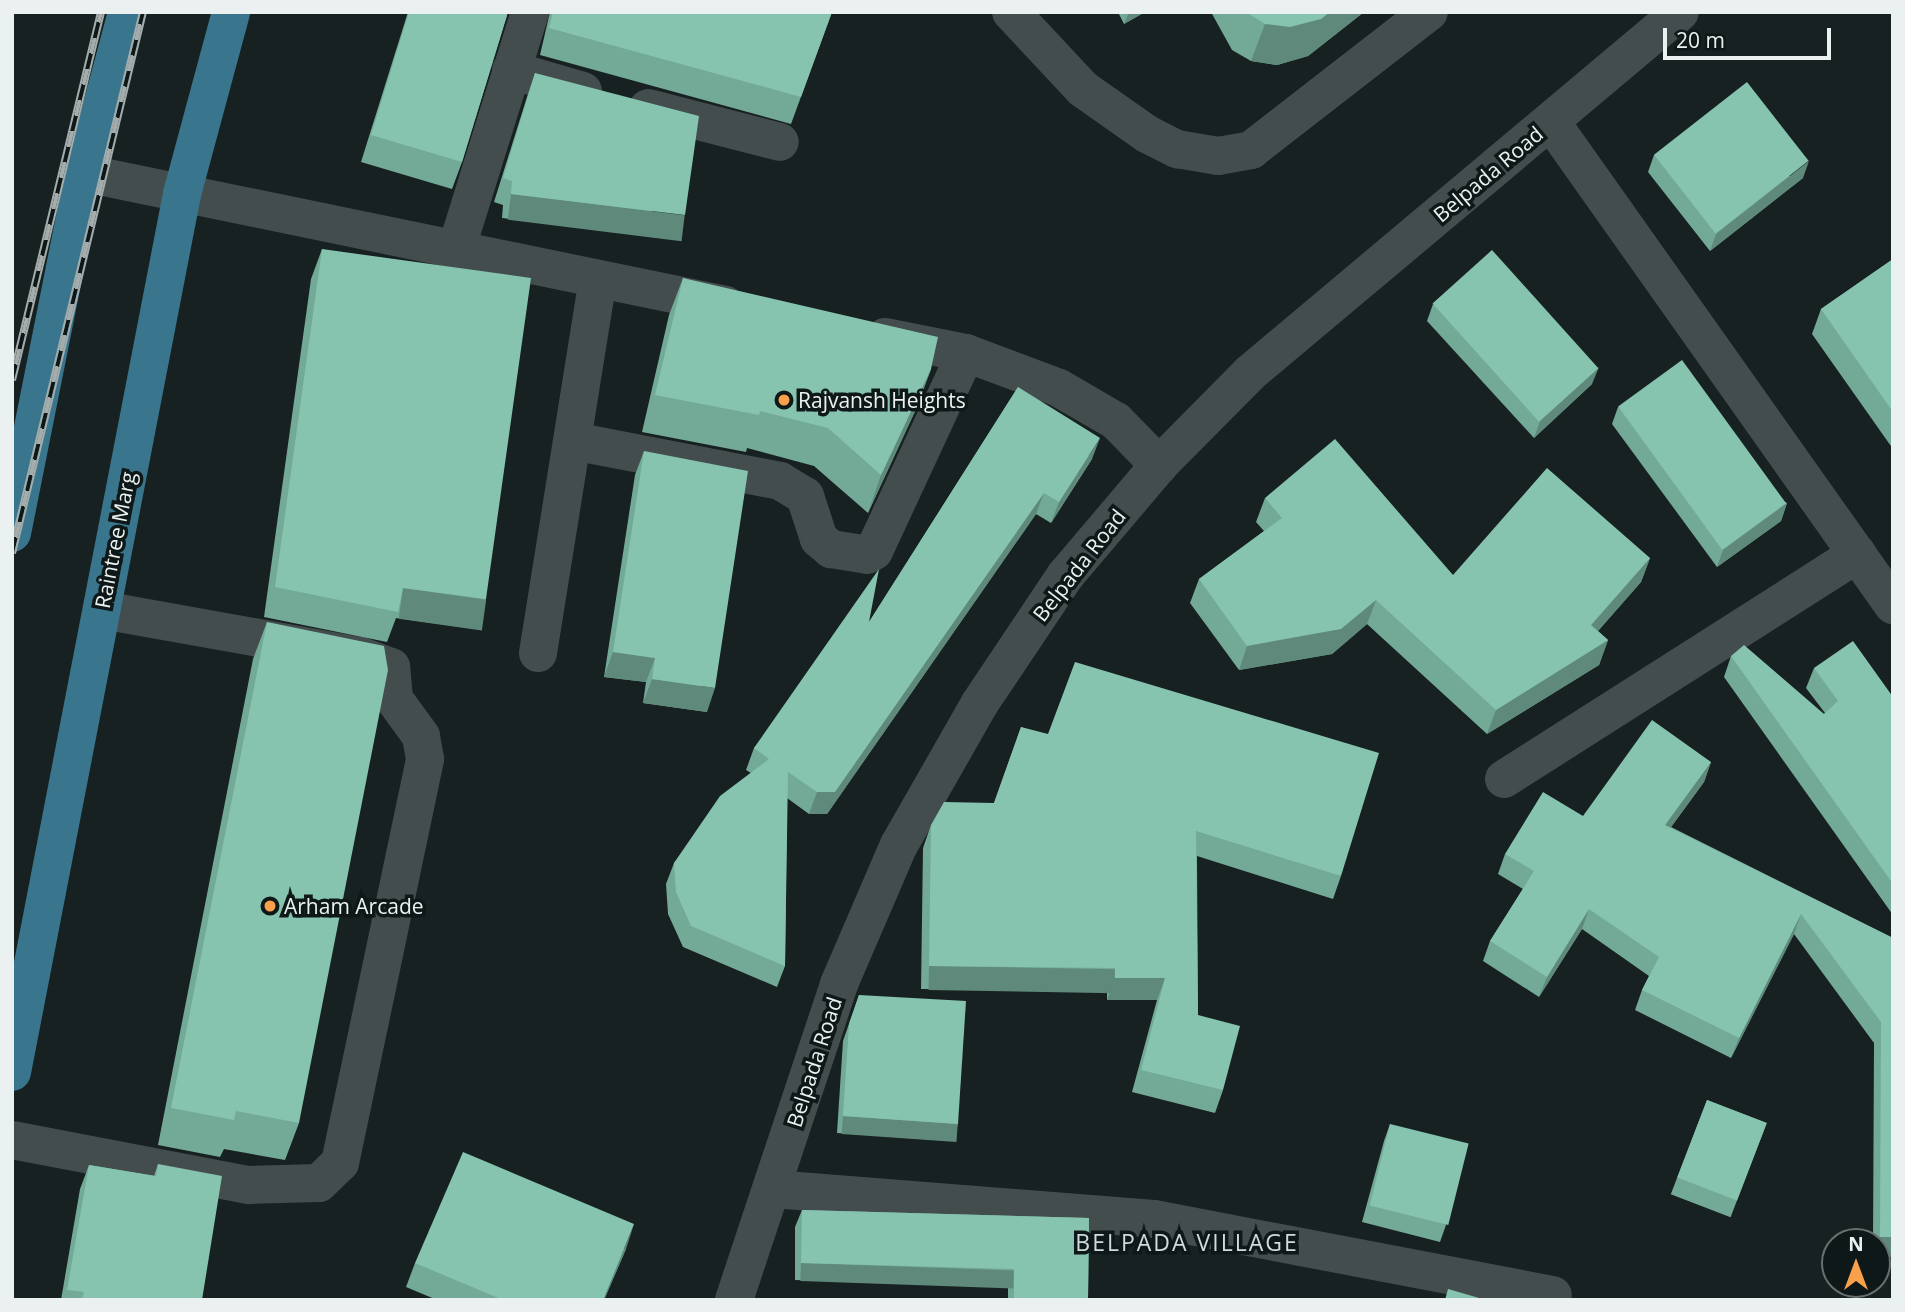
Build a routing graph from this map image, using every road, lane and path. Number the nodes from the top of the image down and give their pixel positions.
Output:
1 (127, 12) edge
2 (231, 12) edge
3 (530, 12) edge
4 (1011, 12) edge
5 (1429, 12) edge
6 (1680, 12) edge
7 (512, 70) junction
8 (1551, 121) junction
9 (780, 142) dead end
10 (84, 173) junction
11 (183, 194) junction
12 (456, 250) junction
13 (598, 279) junction
14 (762, 312) edge
15 (844, 328) edge
16 (966, 353) junction
17 (572, 440) junction
18 (1159, 465) junction
19 (12, 533) edge
20 (1857, 554) junction
21 (1893, 605) edge
22 (102, 610) junction
23 (538, 653) dead end
24 (1504, 779) dead end
25 (12, 1072) edge
26 (12, 1140) edge
27 (773, 1189) junction
28 (1553, 1295) dead end
29 (734, 1300) edge

1 - 10 main road
2 - 11 main road, Raintree Marg
3 - 7 street
4 - 5 street
6 - 8 street, Belpada Road
7 - 9 street
7 - 12 street
8 - 18 street, Belpada Road
8 - 20 street
10 - 11 street
10 - 19 main road
11 - 12 street
11 - 22 main road, Raintree Marg
12 - 13 street
13 - 14 street
13 - 17 street
15 - 16 street
16 - 17 street
16 - 18 street
17 - 23 street
18 - 27 street, Belpada Road
20 - 21 street
20 - 24 street
22 - 25 main road, Raintree Marg
22 - 26 street
27 - 28 street
27 - 29 street, Belpada Road

